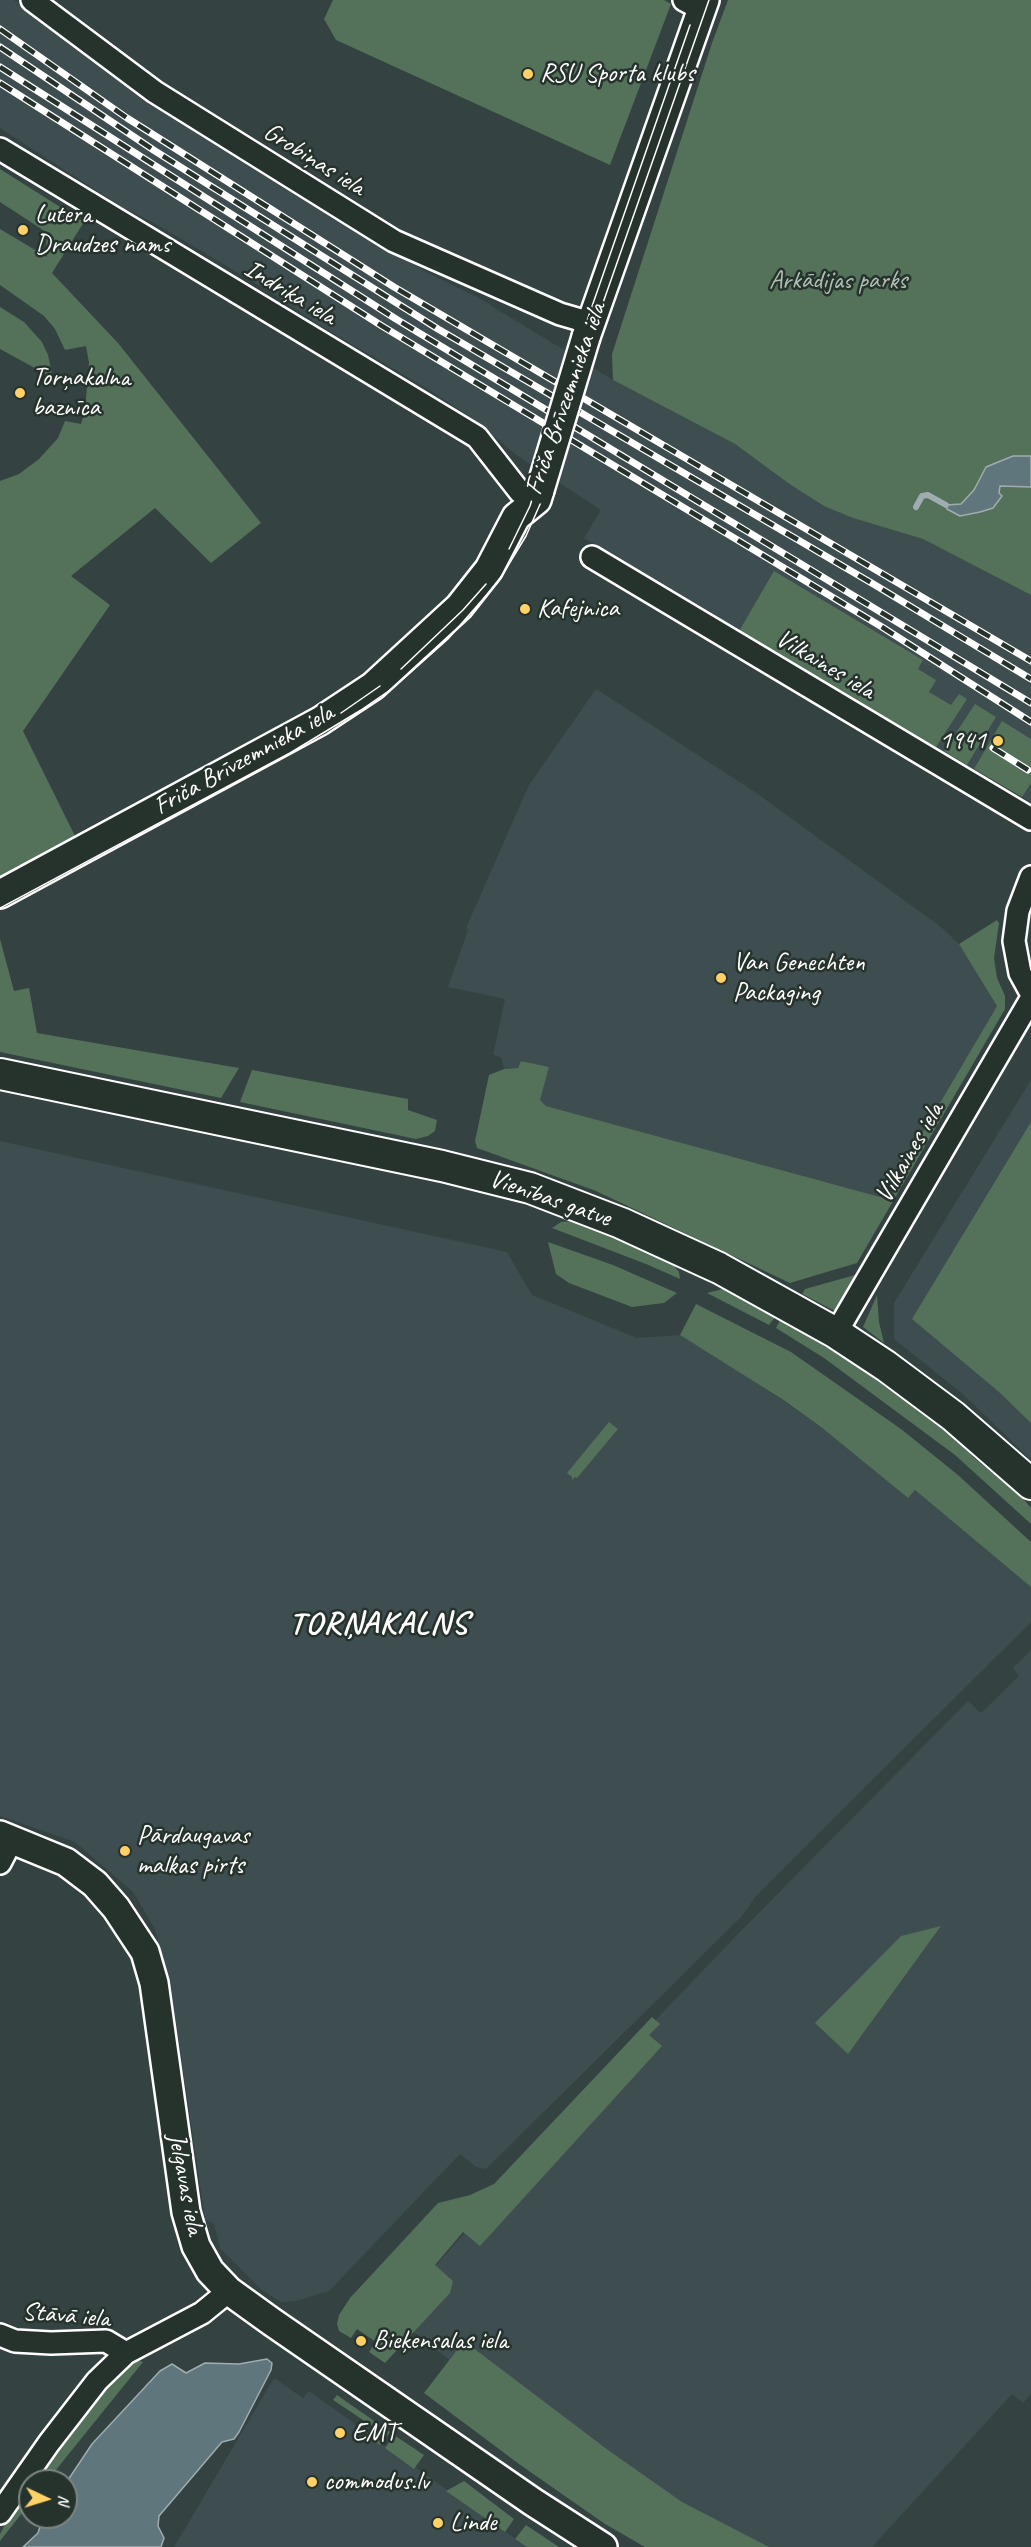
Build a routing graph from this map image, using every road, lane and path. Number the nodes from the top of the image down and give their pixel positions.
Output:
1 (32, 0) edge
2 (696, 3) edge
3 (0, 149) edge
4 (589, 330) junction
5 (538, 495) junction
6 (592, 557) dead end
7 (1031, 819) edge
8 (1031, 877) edge
9 (0, 894) edge
10 (1031, 993) edge
11 (1031, 999) edge
12 (0, 1074) edge
13 (836, 1333) junction
14 (1031, 1484) edge
15 (4, 1846) edge
16 (229, 2291) junction
17 (0, 2335) edge
18 (126, 2353) junction
19 (0, 2513) edge
20 (603, 2547) edge

1 - 4 street, Grobiņas iela
2 - 4 street, Friča Brīvzemnieka iela
3 - 5 street, Indriķa iela
4 - 5 street, Friča Brīvzemnieka iela, bridge
5 - 9 street, Friča Brīvzemnieka iela
6 - 7 street, Vilkaines iela
8 - 10 street
11 - 13 street, Vilkaines iela
12 - 13 main road, Vienības gatve
13 - 14 main road, Vienības gatve
15 - 16 street, Jelgavas iela
16 - 18 street
16 - 20 street, Jelgavas iela
17 - 18 street, Stāvā iela
18 - 19 street

